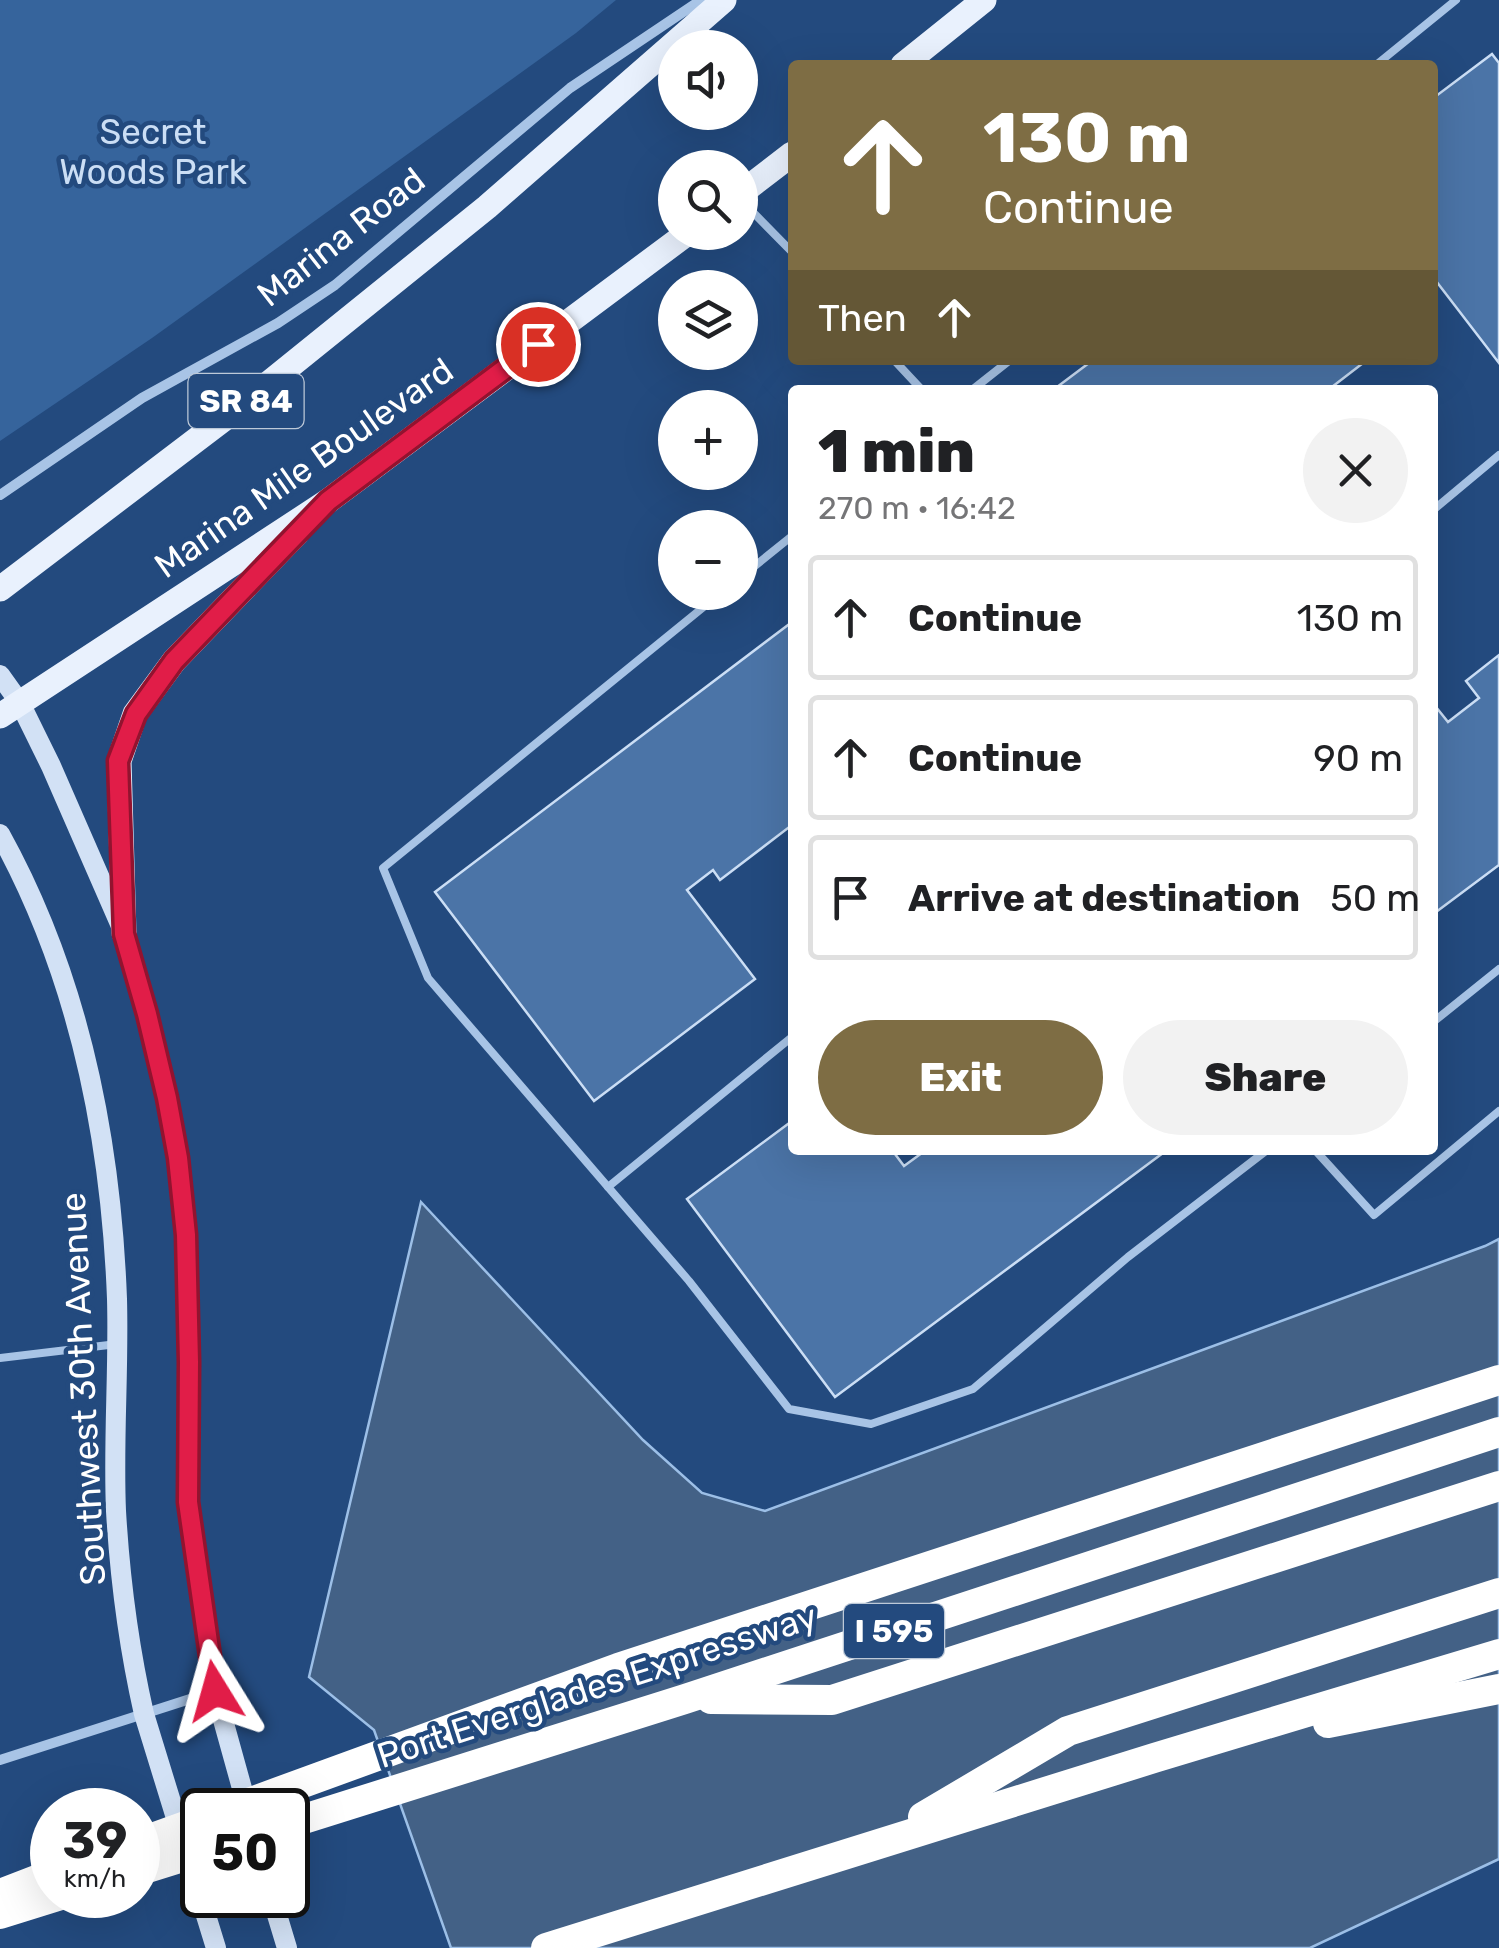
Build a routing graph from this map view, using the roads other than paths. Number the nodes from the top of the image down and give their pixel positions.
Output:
1 (701, 0) edge
2 (724, 0) edge
3 (984, 0) edge
4 (1456, 0) edge
5 (909, 60) edge
6 (1382, 60) edge
7 (788, 157) edge
8 (758, 182) edge
9 (758, 216) edge
10 (788, 248) edge
11 (665, 250) edge
12 (899, 365) edge
13 (1004, 365) edge
14 (917, 385) edge
15 (978, 385) edge
16 (1499, 455) edge
17 (0, 496) edge
18 (328, 501) junction
19 (1438, 506) edge
20 (788, 539) edge
21 (758, 563) edge
22 (0, 589) edge
23 (700, 610) edge
24 (0, 675) edge
25 (10, 710) edge
26 (0, 834) edge
27 (124, 934) junction
28 (1499, 969) edge
29 (1438, 1018) edge
30 (788, 1040) edge
31 (1499, 1111) edge
32 (1261, 1155) edge
33 (1320, 1155) edge
34 (608, 1186) junction
35 (116, 1344) junction
36 (0, 1358) edge
37 (1499, 1380) edge
38 (1499, 1432) edge
39 (1499, 1486) edge
40 (1499, 1593) edge
41 (1499, 1654) edge
42 (1499, 1689) edge
43 (215, 1691) junction
44 (685, 1699) junction
45 (144, 1714) junction
46 (1154, 1758) junction
47 (0, 1760) edge
48 (242, 1788) edge
49 (289, 1788) edge
50 (310, 1817) edge
51 (877, 1844) junction
52 (30, 1882) edge
53 (0, 1894) edge
54 (30, 1905) edge
55 (0, 1914) edge
56 (278, 1918) edge
57 (216, 1948) edge
58 (287, 1948) edge
59 (546, 1948) edge

1 - 17 street, Marina Road
2 - 22 main road, SR 84
3 - 5 main road
4 - 6 lane
7 - 8 main road
9 - 10 lane
11 - 18 main road, Marina Mile Boulevard
12 - 14 lane
13 - 15 lane
16 - 19 lane
18 - 25 main road, Marina Mile Boulevard
18 - 27 main road
20 - 21 lane
23 - 34 lane
24 - 25 main road
25 - 27 main road
26 - 35 main road, Southwest 30th Avenue
27 - 43 main road
28 - 29 lane
30 - 34 lane
31 - 33 lane
32 - 34 lane
35 - 36 lane
35 - 45 main road, Southwest 30th Avenue
37 - 49 highway, bridge
38 - 44 highway, Port Everglades Expressway / I 595
39 - 44 highway
40 - 51 highway
41 - 46 highway
42 - 46 highway
43 - 45 street
43 - 48 main road
44 - 50 highway, Port Everglades Expressway / I 595
45 - 47 street
45 - 57 main road, Southwest 30th Avenue
46 - 51 highway
51 - 59 highway
52 - 53 highway
54 - 55 highway
56 - 58 main road

